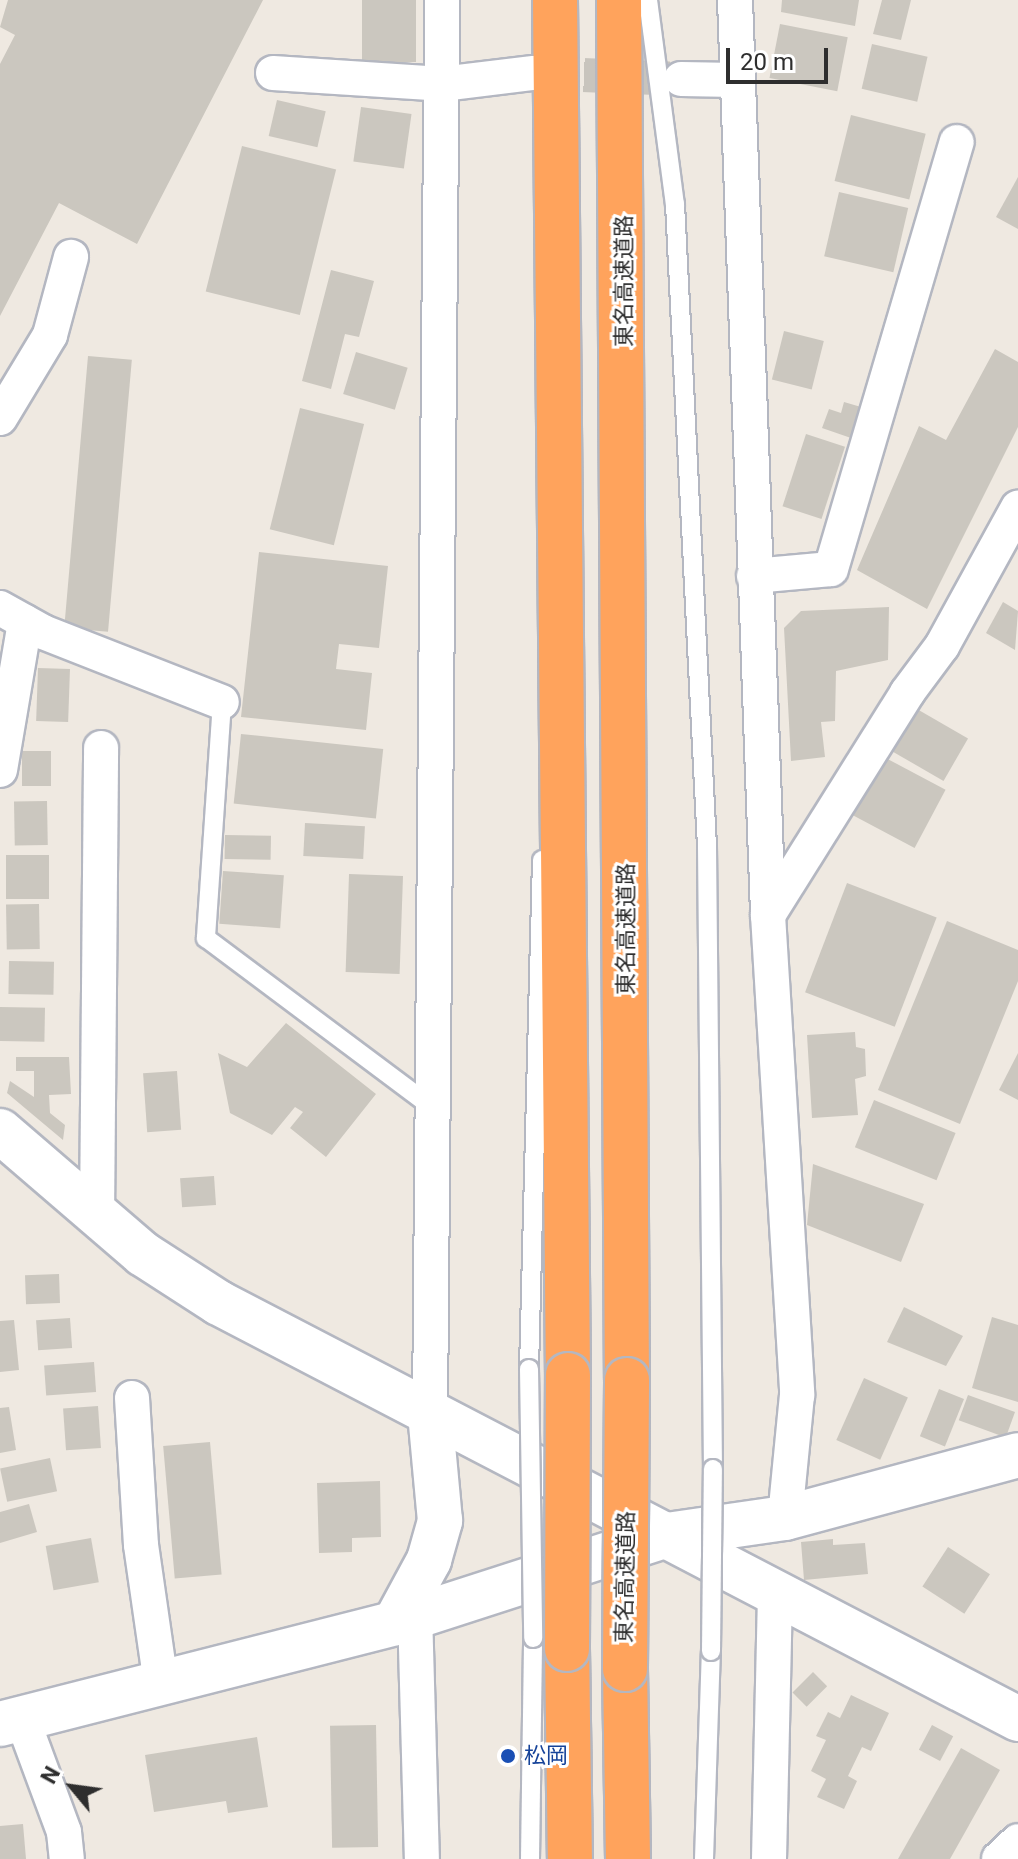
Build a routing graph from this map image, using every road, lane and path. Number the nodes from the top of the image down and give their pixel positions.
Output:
1 (442, 0) edge
2 (555, 0) edge
3 (619, 0) edge
4 (648, 0) edge
5 (735, 0) edge
6 (273, 73) dead end
7 (533, 73) tunnel mouth
8 (681, 79) tunnel mouth
9 (736, 80) junction
10 (442, 84) junction
11 (957, 142) dead end
12 (71, 257) dead end
13 (0, 418) edge
14 (560, 445) junction
15 (1018, 508) edge
16 (754, 576) junction
17 (13, 615) edge
18 (222, 702) joint
19 (101, 748) dead end
20 (0, 770) edge
21 (768, 915) junction
22 (433, 1108) junction
23 (0, 1131) edge
24 (97, 1218) junction
25 (548, 1372) junction
26 (132, 1398) dead end
27 (430, 1414) junction
28 (1018, 1455) edge
29 (785, 1518) junction
30 (667, 1535) junction
31 (775, 1597) junction
32 (405, 1617) junction
33 (550, 1644) junction
34 (161, 1684) junction
35 (7, 1719) edge
36 (1018, 1719) edge
37 (1018, 1841) edge
38 (67, 1859) edge
39 (422, 1859) edge
40 (530, 1859) edge
41 (570, 1859) edge
42 (628, 1859) edge
43 (704, 1859) edge
44 (769, 1859) edge
45 (999, 1859) edge

1 - 10 street
2 - 14 highway
3 - 42 highway, 東名高速道路, bridge
4 - 43 lane, bridge
5 - 9 street
6 - 10 street
7 - 10 street
8 - 9 street
9 - 16 street
10 - 22 street
11 - 16 street
12 - 13 street
14 - 25 highway
14 - 25 lane
15 - 21 street
16 - 21 street
17 - 18 street
17 - 20 street
18 - 22 lane
19 - 24 street
21 - 29 street
22 - 27 street
23 - 24 street
24 - 27 street
25 - 33 highway, bridge
26 - 34 street
27 - 30 street
27 - 32 street
28 - 29 street
29 - 30 street
30 - 31 street
30 - 32 street
31 - 36 street
31 - 44 street
32 - 34 street
32 - 39 street
33 - 40 lane
33 - 41 highway
34 - 35 street
35 - 38 street
37 - 45 street

